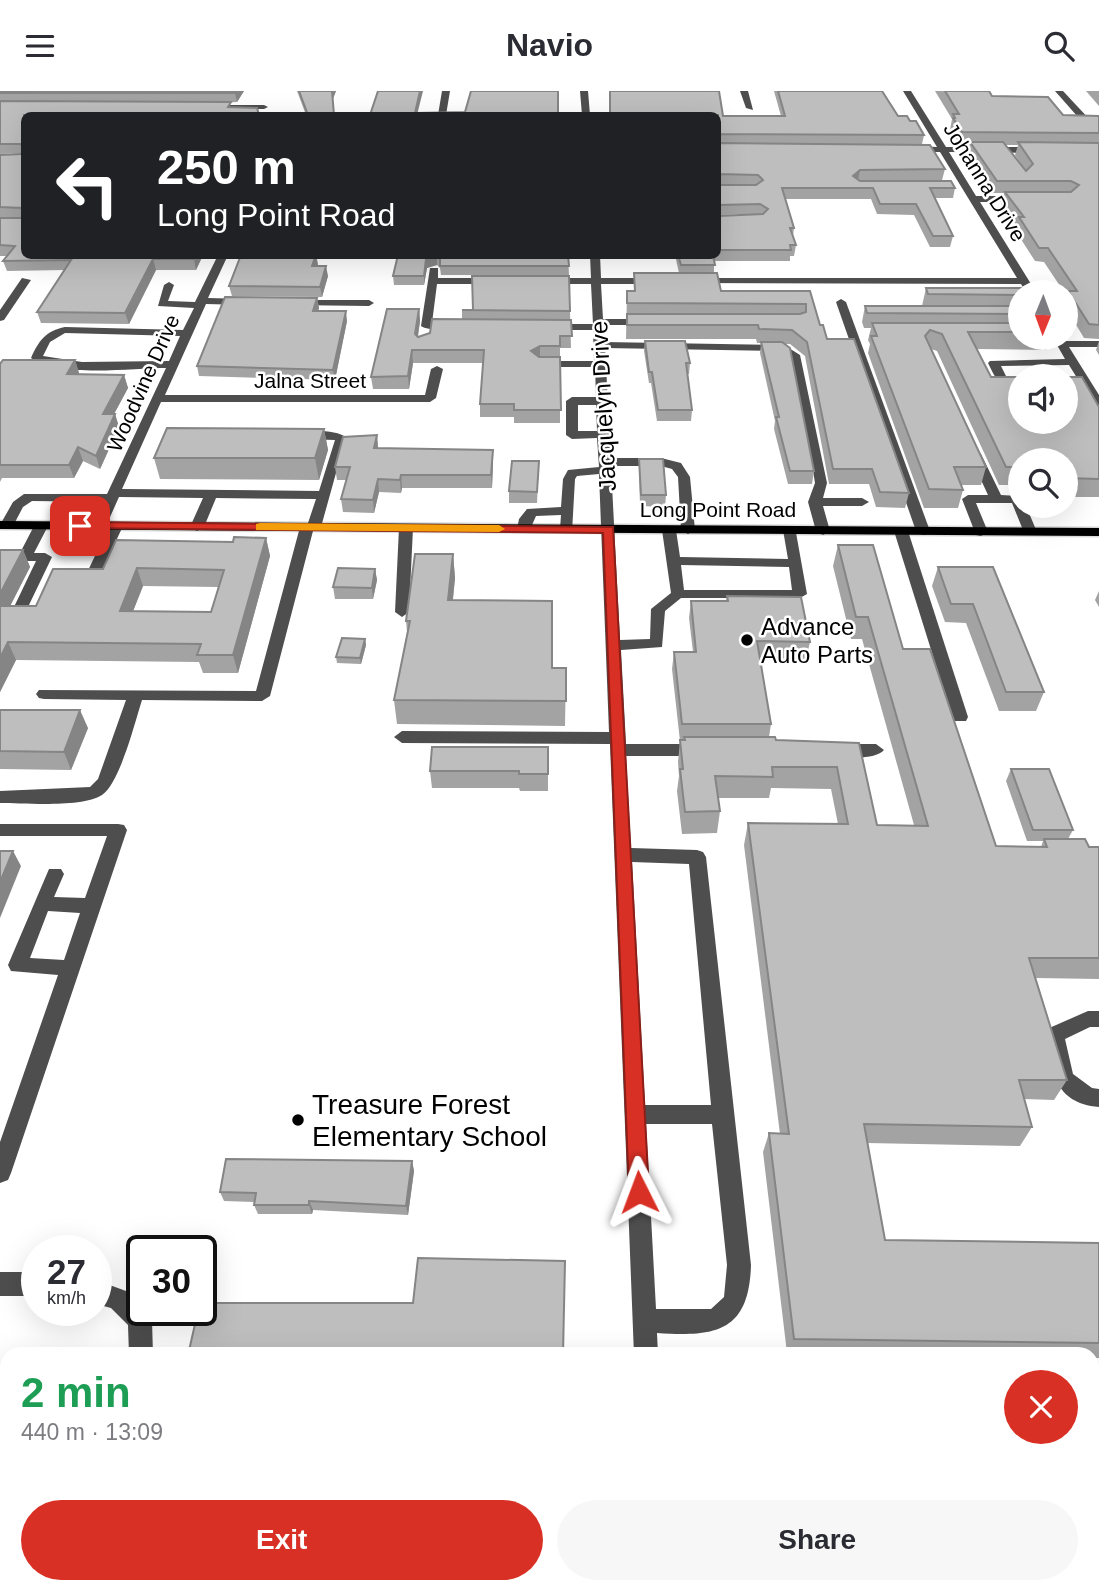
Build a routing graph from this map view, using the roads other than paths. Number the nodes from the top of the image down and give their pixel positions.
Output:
1 (446, 91) edge
2 (584, 91) edge
3 (744, 91) edge
4 (906, 91) edge
5 (1059, 91) edge
6 (198, 107) edge
7 (750, 109) dead end
8 (270, 112) edge
9 (442, 112) edge
10 (586, 112) edge
11 (1088, 124) edge
12 (901, 149) edge
13 (942, 149) junction
14 (1004, 150) junction
15 (1045, 150) edge
16 (1010, 159) edge
17 (951, 185) edge
18 (964, 185) junction
19 (973, 199) junction
20 (1040, 199) edge
21 (221, 259) edge
22 (595, 259) edge
23 (26, 280) dead end
24 (1023, 280) edge
25 (512, 281) edge
26 (538, 281) edge
27 (597, 281) junction
28 (666, 281) edge
29 (680, 281) edge
30 (1008, 281) edge
31 (169, 285) dead end
32 (252, 302) edge
33 (278, 302) edge
34 (841, 302) dead end
35 (199, 303) junction
36 (369, 303) dead end
37 (0, 318) edge
38 (665, 322) edge
39 (467, 327) edge
40 (536, 327) edge
41 (599, 331) junction
42 (186, 333) junction
43 (1078, 342) edge
44 (1099, 344) edge
45 (1066, 350) edge
46 (1073, 362) junction
47 (173, 364) junction
48 (540, 364) edge
49 (601, 364) junction
50 (437, 369) dead end
51 (1008, 382) edge
52 (1078, 382) edge
53 (1085, 382) junction
54 (159, 399) junction
55 (603, 401) junction
56 (1099, 405) edge
57 (293, 435) edge
58 (604, 435) junction
59 (968, 438) edge
60 (606, 466) junction
61 (211, 494) junction
62 (114, 495) junction
63 (324, 495) junction
64 (996, 499) junction
65 (815, 502) junction
66 (862, 502) dead end
67 (568, 511) junction
68 (4, 525) edge
69 (41, 526) junction
70 (99, 526) junction
71 (116, 526) junction
72 (197, 527) junction
73 (311, 527) junction
74 (406, 528) junction
75 (524, 529) junction
76 (567, 529) junction
77 (609, 529) junction
78 (669, 530) junction
79 (688, 530) junction
80 (790, 530) junction
81 (823, 531) junction
82 (901, 531) junction
83 (923, 531) junction
84 (981, 532) junction
85 (1030, 532) junction
86 (1099, 532) edge
87 (0, 557) edge
88 (25, 557) junction
89 (675, 561) junction
90 (795, 563) junction
91 (92, 577) edge
92 (678, 594) junction
93 (21, 607) edge
94 (402, 612) dead end
95 (614, 645) junction
96 (44, 694) dead end
97 (136, 695) junction
98 (960, 716) dead end
99 (402, 737) dead end
100 (618, 744) junction
101 (713, 750) edge
102 (822, 750) edge
103 (876, 750) dead end
104 (0, 797) edge
105 (0, 830) edge
106 (624, 855) junction
107 (55, 874) dead end
108 (42, 904) junction
109 (92, 906) junction
110 (70, 968) junction
111 (1099, 1019) edge
112 (1099, 1098) edge
113 (635, 1114) junction
114 (722, 1115) junction
115 (0, 1173) edge
116 (0, 1284) edge
117 (21, 1284) edge
118 (112, 1297) edge
119 (644, 1320) junction
120 (141, 1347) edge
121 (646, 1347) edge

1 - 9 street
2 - 10 street
3 - 7 street
4 - 13 street, Johanna Drive
5 - 11 street
6 - 8 street
12 - 13 street
13 - 14 street
13 - 18 street, Johanna Drive
14 - 15 street
14 - 16 street
17 - 18 street
18 - 19 street, Johanna Drive
19 - 20 street
19 - 24 street, Johanna Drive
21 - 35 street, Woodvine Drive
22 - 27 street, Jacquelyn Drive
23 - 37 street
25 - 39 street
26 - 27 street
27 - 28 street
27 - 41 street, Jacquelyn Drive
29 - 30 street
31 - 35 street
32 - 35 street
33 - 36 street
34 - 83 street
35 - 42 street, Woodvine Drive
38 - 41 street
40 - 41 street
41 - 49 street, Jacquelyn Drive
41 - 65 street
42 - 47 street, Woodvine Drive
42 - 47 street
43 - 44 street
45 - 46 street
46 - 51 street
46 - 53 street
47 - 54 street, Woodvine Drive
48 - 49 street
49 - 55 street, Jacquelyn Drive
50 - 54 street, Jalna Street
52 - 53 street
53 - 56 street
54 - 62 street, Woodvine Drive
55 - 58 street, Jacquelyn Drive
55 - 58 street
57 - 63 street
58 - 60 street, Jacquelyn Drive
59 - 64 street
60 - 67 street
60 - 77 street, Jacquelyn Drive
60 - 79 street
61 - 62 street
61 - 63 street
61 - 72 street
62 - 68 street
62 - 70 street, Woodvine Drive
63 - 73 street
64 - 84 street
64 - 85 street
65 - 66 street
65 - 81 street
67 - 75 street
67 - 76 street
68 - 69 main road, Long Point Road
69 - 70 main road, Long Point Road
69 - 88 street
70 - 71 main road, Long Point Road
71 - 72 main road, Long Point Road
71 - 91 street
72 - 73 main road, Long Point Road
73 - 74 main road, Long Point Road
73 - 97 street
74 - 75 main road, Long Point Road
74 - 94 street
75 - 76 main road, Long Point Road
76 - 77 main road, Long Point Road
77 - 78 main road, Long Point Road
77 - 95 street, Jacquelyn Drive
78 - 79 main road, Long Point Road
78 - 89 street
79 - 80 main road, Long Point Road
80 - 81 main road, Long Point Road
80 - 90 street
81 - 82 main road, Long Point Road
82 - 83 main road, Long Point Road
82 - 98 street
83 - 84 main road, Long Point Road
84 - 85 main road, Long Point Road
85 - 86 main road, Long Point Road
87 - 88 street
88 - 93 street
89 - 90 street
89 - 92 street
90 - 92 street
92 - 95 street
95 - 100 street, Jacquelyn Drive
96 - 97 street
97 - 104 street
99 - 100 street
100 - 101 street
100 - 106 street, Jacquelyn Drive
102 - 103 street
105 - 109 street
106 - 113 street, Jacquelyn Drive
106 - 114 street
107 - 108 street
108 - 109 street
108 - 110 street
109 - 110 street
110 - 115 street
111 - 112 street
113 - 114 street
113 - 119 street, Jacquelyn Drive
114 - 119 street
116 - 117 street
118 - 120 street
119 - 121 street, Jacquelyn Drive

